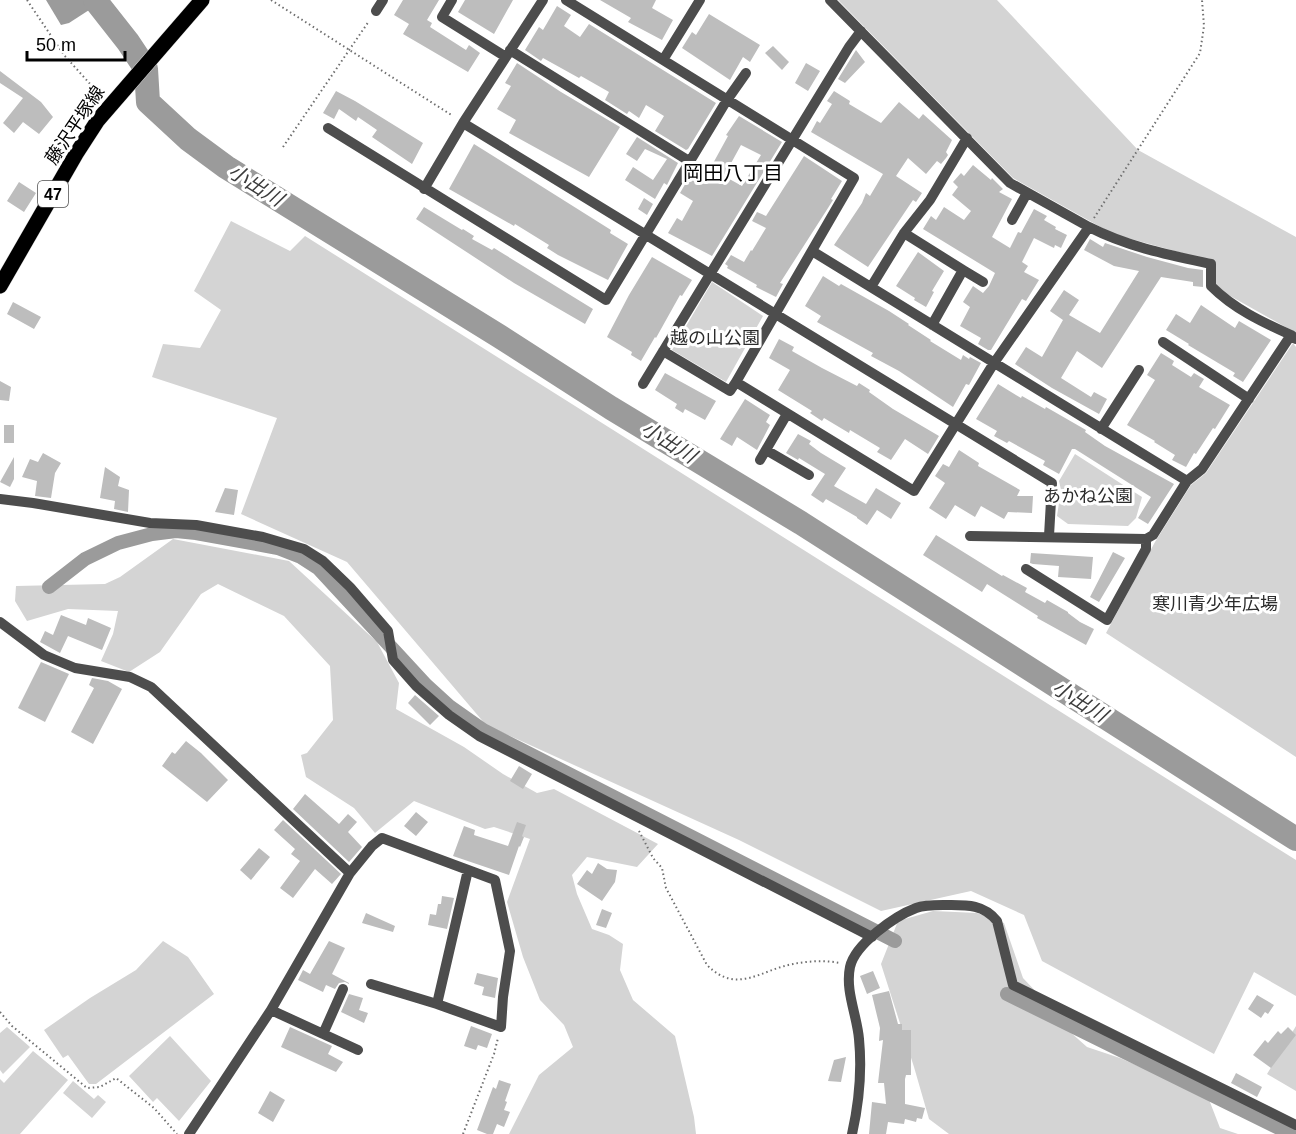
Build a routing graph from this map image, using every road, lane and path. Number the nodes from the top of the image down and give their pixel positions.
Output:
1 (27, 0) edge
2 (202, 0) edge
3 (271, 0) edge
4 (383, 0) edge
5 (452, 0) edge
6 (543, 0) edge
7 (566, 0) edge
8 (700, 0) edge
9 (830, 0) edge
10 (1202, 0) edge
11 (376, 11) joint
12 (861, 31) junction
13 (349, 50) junction
14 (508, 53) junction
15 (663, 60) junction
16 (746, 73) dead end
17 (727, 100) junction
18 (107, 101) junction
19 (463, 123) junction
20 (328, 128) dead end
21 (967, 138) junction
22 (793, 140) junction
23 (283, 147) dead end
24 (689, 161) junction
25 (424, 189) junction
26 (1026, 193) junction
27 (1012, 220) dead end
28 (1089, 227) junction
29 (904, 233) junction
30 (645, 234) junction
31 (812, 251) junction
32 (963, 270) junction
33 (711, 274) junction
34 (983, 282) dead end
35 (0, 286) edge
36 (871, 287) junction
37 (776, 314) junction
38 (932, 325) junction
39 (1294, 337) edge
40 (1163, 342) dead end
41 (663, 351) junction
42 (994, 363) junction
43 (1139, 370) dead end
44 (736, 382) junction
45 (643, 384) dead end
46 (1249, 399) junction
47 (787, 414) junction
48 (957, 425) junction
49 (1101, 429) junction
50 (766, 450) junction
51 (760, 460) dead end
52 (809, 475) dead end
53 (1187, 481) junction
54 (0, 499) edge
55 (970, 536) dead end
56 (1048, 536) junction
57 (1146, 539) junction
58 (1026, 569) dead end
59 (0, 622) edge
60 (632, 815) junction
61 (468, 870) junction
62 (350, 873) junction
63 (876, 934) junction
64 (850, 965) junction
65 (371, 984) dead end
66 (344, 989) dead end
67 (437, 1004) junction
68 (271, 1010) junction
69 (0, 1012) edge
70 (501, 1027) junction
71 (323, 1034) junction
72 (358, 1050) dead end
73 (1296, 1125) edge
74 (177, 1134) edge
75 (189, 1134) edge
76 (462, 1134) edge
77 (852, 1134) edge

1 - 18 path
2 - 18 main road, 藤沢平塚線 / 47
3 - 13 path
4 - 11 street
5 - 14 street
6 - 14 street
7 - 15 street
8 - 15 street
9 - 12 street
10 - 28 path
11 - 13 path
12 - 21 street
12 - 22 street
13 - 19 path
13 - 23 path
14 - 19 street
14 - 24 street
15 - 17 street
16 - 17 street
17 - 22 street
17 - 24 street
18 - 35 main road, 藤沢平塚線 / 47
19 - 25 street
19 - 30 street
20 - 25 street
21 - 26 street
21 - 29 street
22 - 31 street
22 - 33 street
24 - 30 street
25 - 30 street
26 - 27 street
26 - 28 street
28 - 39 street
28 - 42 street
29 - 32 street
29 - 36 street
30 - 33 street
31 - 36 street
31 - 37 street
32 - 34 street
32 - 38 street
33 - 37 street
33 - 41 street
36 - 38 street
37 - 44 street
37 - 48 street
38 - 42 street
39 - 46 street
40 - 46 street
41 - 44 street
41 - 45 street
42 - 48 street
42 - 49 street
43 - 49 street
44 - 47 street
46 - 53 street
47 - 48 street
47 - 50 street
48 - 56 street
49 - 53 street
50 - 51 street
50 - 52 street
53 - 57 street
54 - 60 street
55 - 56 street
56 - 57 street
57 - 58 street
59 - 62 street
60 - 63 street
60 - 64 path
61 - 62 street
61 - 67 street
61 - 70 street
62 - 68 street
63 - 64 street
63 - 73 street
64 - 77 street
65 - 67 street
66 - 71 street
67 - 70 street
68 - 71 street
68 - 75 street
69 - 74 path
70 - 76 path
71 - 72 street

